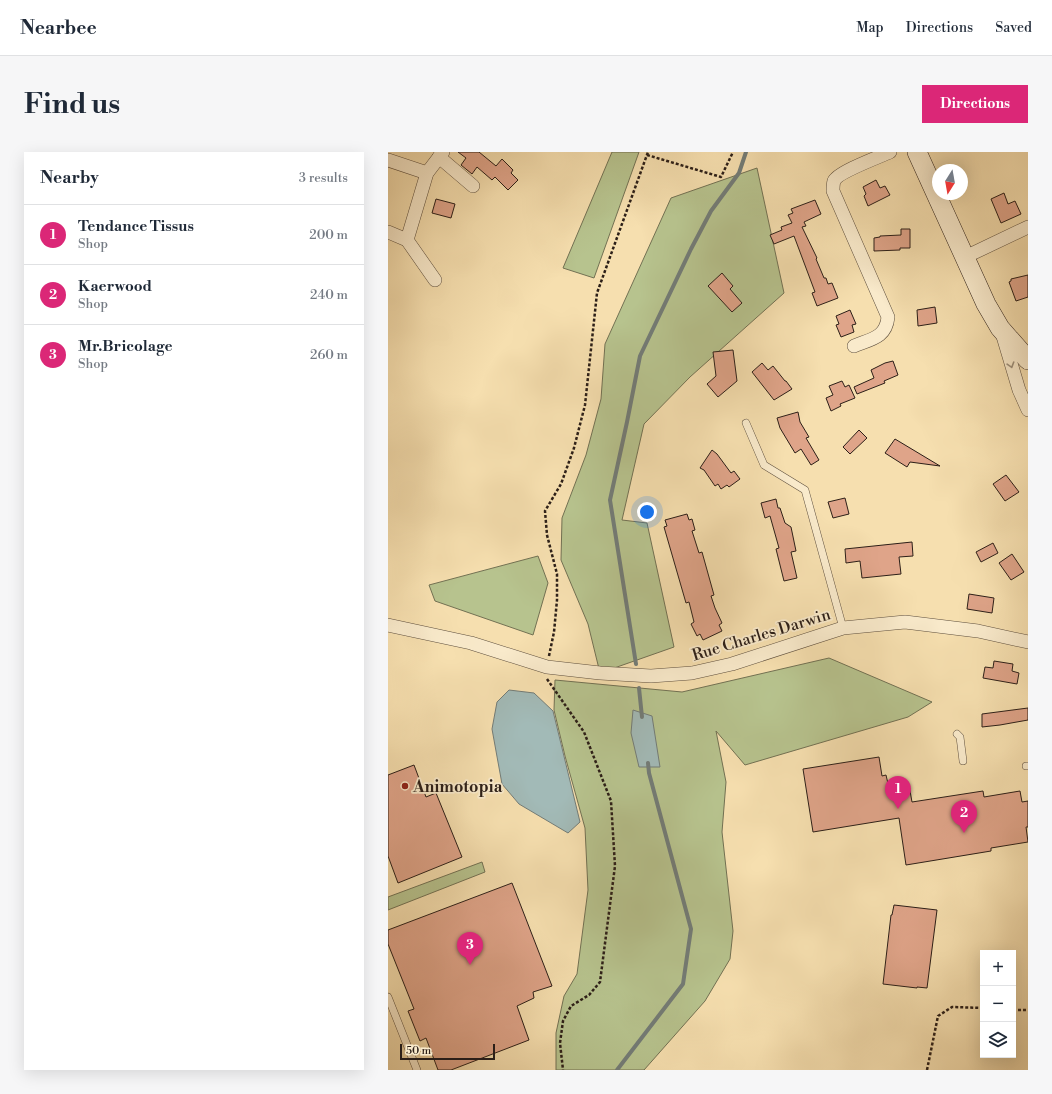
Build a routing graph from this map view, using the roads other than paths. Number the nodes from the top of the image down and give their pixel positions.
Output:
1 (890, 152) edge
2 (917, 152) edge
3 (441, 155) edge
4 (388, 160) edge
5 (427, 173) junction
6 (473, 186) dead end
7 (1028, 227) edge
8 (388, 232) edge
9 (407, 240) junction
10 (965, 257) junction
11 (435, 280) dead end
12 (1000, 328) junction
13 (854, 346) dead end
14 (1028, 360) edge
15 (1028, 410) edge
16 (746, 423) dead end
17 (388, 625) edge
18 (843, 628) junction
19 (1028, 642) edge
20 (957, 734) dead end
21 (963, 761) dead end
22 (388, 997) edge
23 (399, 1024) junction
24 (391, 1026) dead end
25 (417, 1070) edge

1 - 13 street
2 - 10 main road
3 - 5 street
3 - 6 street
4 - 5 street
5 - 9 street
7 - 10 street
8 - 9 street
9 - 11 street
10 - 12 main road
12 - 14 main road
12 -> 15 street
16 - 18 lane
17 - 18 street, Rue Charles Darwin
18 - 19 street, Rue Charles Darwin
20 - 21 lane
22 - 23 lane
23 - 24 lane
23 - 25 lane

